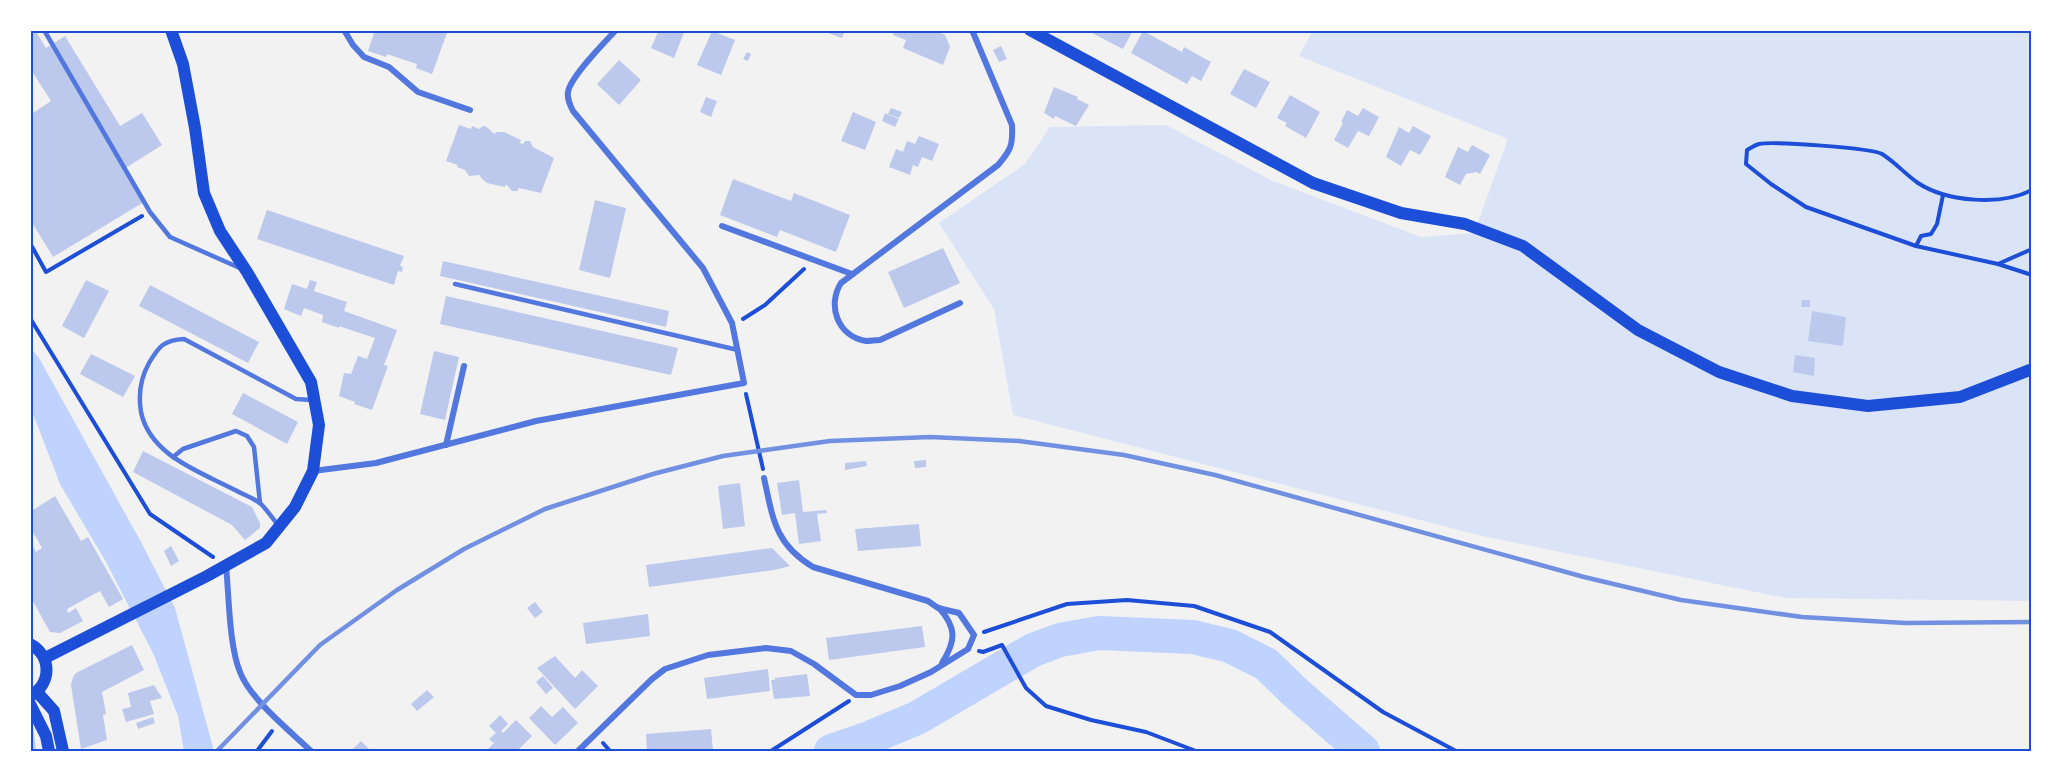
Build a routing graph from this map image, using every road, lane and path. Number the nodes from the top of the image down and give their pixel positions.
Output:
1 (44, 30) edge
2 (171, 30) edge
3 (344, 30) edge
4 (616, 30) edge
5 (972, 30) edge
6 (1030, 30) edge
7 (470, 111) dead end
8 (2032, 190) edge
9 (1943, 195) junction
10 (150, 212) junction
11 (722, 226) dead end
12 (30, 243) edge
13 (1916, 246) junction
14 (2032, 249) edge
15 (814, 260) junction
16 (1998, 264) junction
17 (247, 272) junction
18 (852, 274) junction
19 (2032, 275) edge
20 (455, 284) dead end
21 (960, 303) dead end
22 (30, 318) edge
23 (732, 326) junction
24 (738, 350) junction
25 (464, 366) dead end
26 (2032, 369) edge
27 (744, 383) junction
28 (314, 400) junction
29 (446, 444) junction
30 (173, 458) junction
31 (313, 471) junction
32 (764, 478) joint
33 (260, 504) junction
34 (279, 527) junction
35 (226, 566) junction
36 (938, 608) junction
37 (974, 635) junction
38 (30, 644) edge
39 (983, 652) dead end
40 (45, 658) junction
41 (940, 665) junction
42 (34, 694) edge
43 (856, 694) junction
44 (30, 704) edge
45 (280, 721) junction
46 (48, 751) edge
47 (63, 751) edge
48 (257, 751) edge
49 (311, 751) edge
50 (579, 751) edge
51 (771, 751) edge
52 (1196, 751) edge
53 (1456, 751) edge

1 - 10 lane
2 - 17 main road
3 - 7 street
4 - 23 street
5 - 18 street
6 - 26 main road
8 - 9 path
9 - 13 path
9 - 13 path
10 - 12 path
10 - 17 lane
11 - 15 street
13 - 16 path
14 - 16 path
15 - 18 street
15 - 23 path
16 - 19 path
17 - 28 main road
18 - 21 street
20 - 24 lane
22 - 35 path
23 - 24 street
24 - 27 street
25 - 29 street
27 - 29 street
27 - 32 path
28 - 30 lane
28 - 31 main road
29 - 31 street
30 - 33 lane
30 - 33 lane
31 - 34 main road
32 - 36 street
33 - 34 lane
34 - 35 main road
35 - 40 main road
35 - 45 street
36 - 37 street
36 - 41 street
37 - 41 street
37 - 53 path
38 - 40 main road
39 - 52 path
40 - 42 main road
41 - 43 street
42 - 47 main road
43 - 50 street
43 - 51 path
44 - 46 main road
45 - 48 path
45 - 49 street

